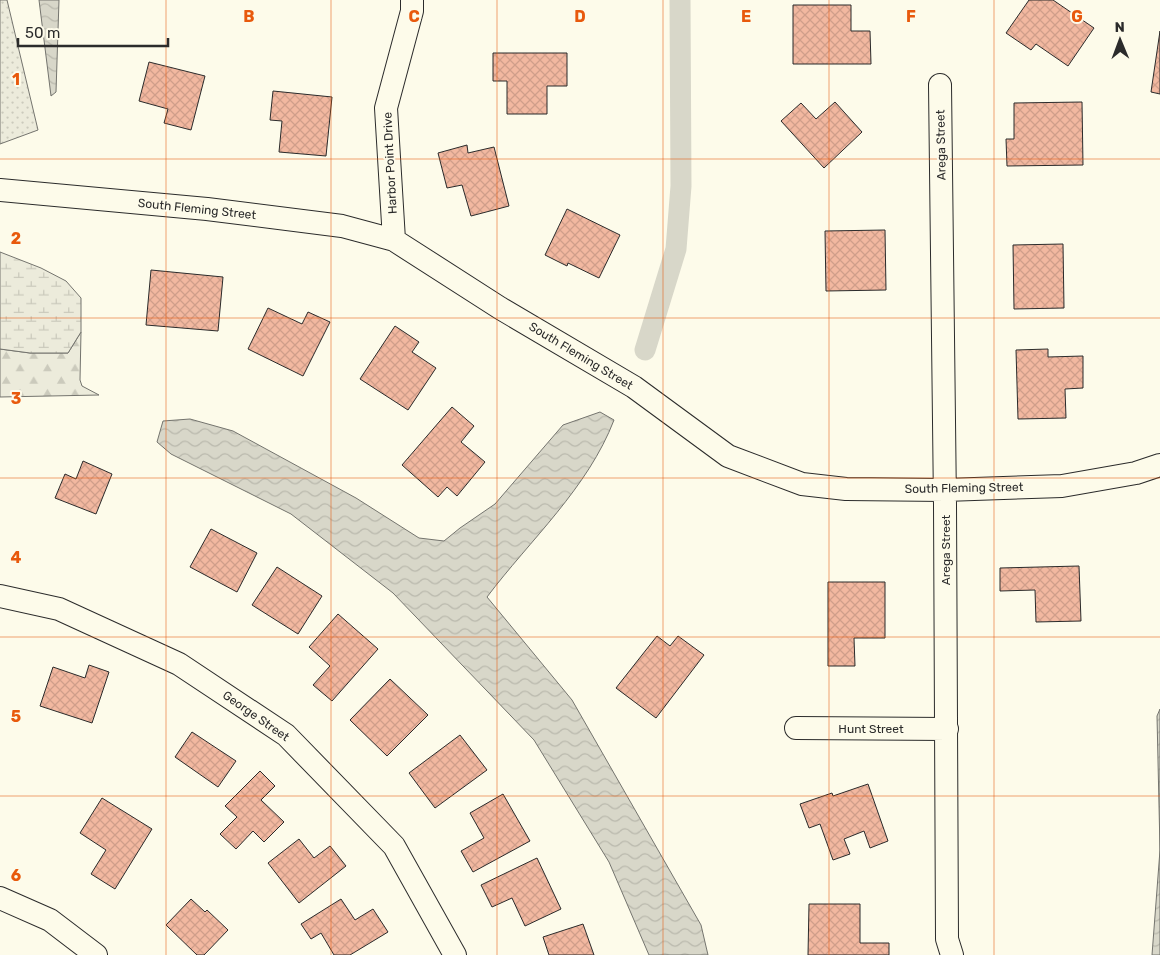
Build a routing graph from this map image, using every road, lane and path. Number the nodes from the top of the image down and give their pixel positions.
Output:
1 (412, 0) edge
2 (940, 85) dead end
3 (0, 190) edge
4 (394, 240) junction
5 (1160, 465) edge
6 (945, 490) junction
7 (0, 596) edge
8 (796, 728) dead end
9 (947, 729) junction
10 (0, 898) edge
11 (96, 955) edge
12 (455, 955) edge
13 (952, 955) edge

1 - 4 street, Harbor Point Drive
2 - 6 street, Arega Street
3 - 4 street, South Fleming Street
4 - 6 street, South Fleming Street
5 - 6 street, South Fleming Street
6 - 9 street, Arega Street
7 - 12 street, George Street
8 - 9 street, Hunt Street
9 - 13 street, Arega Street
10 - 11 street

